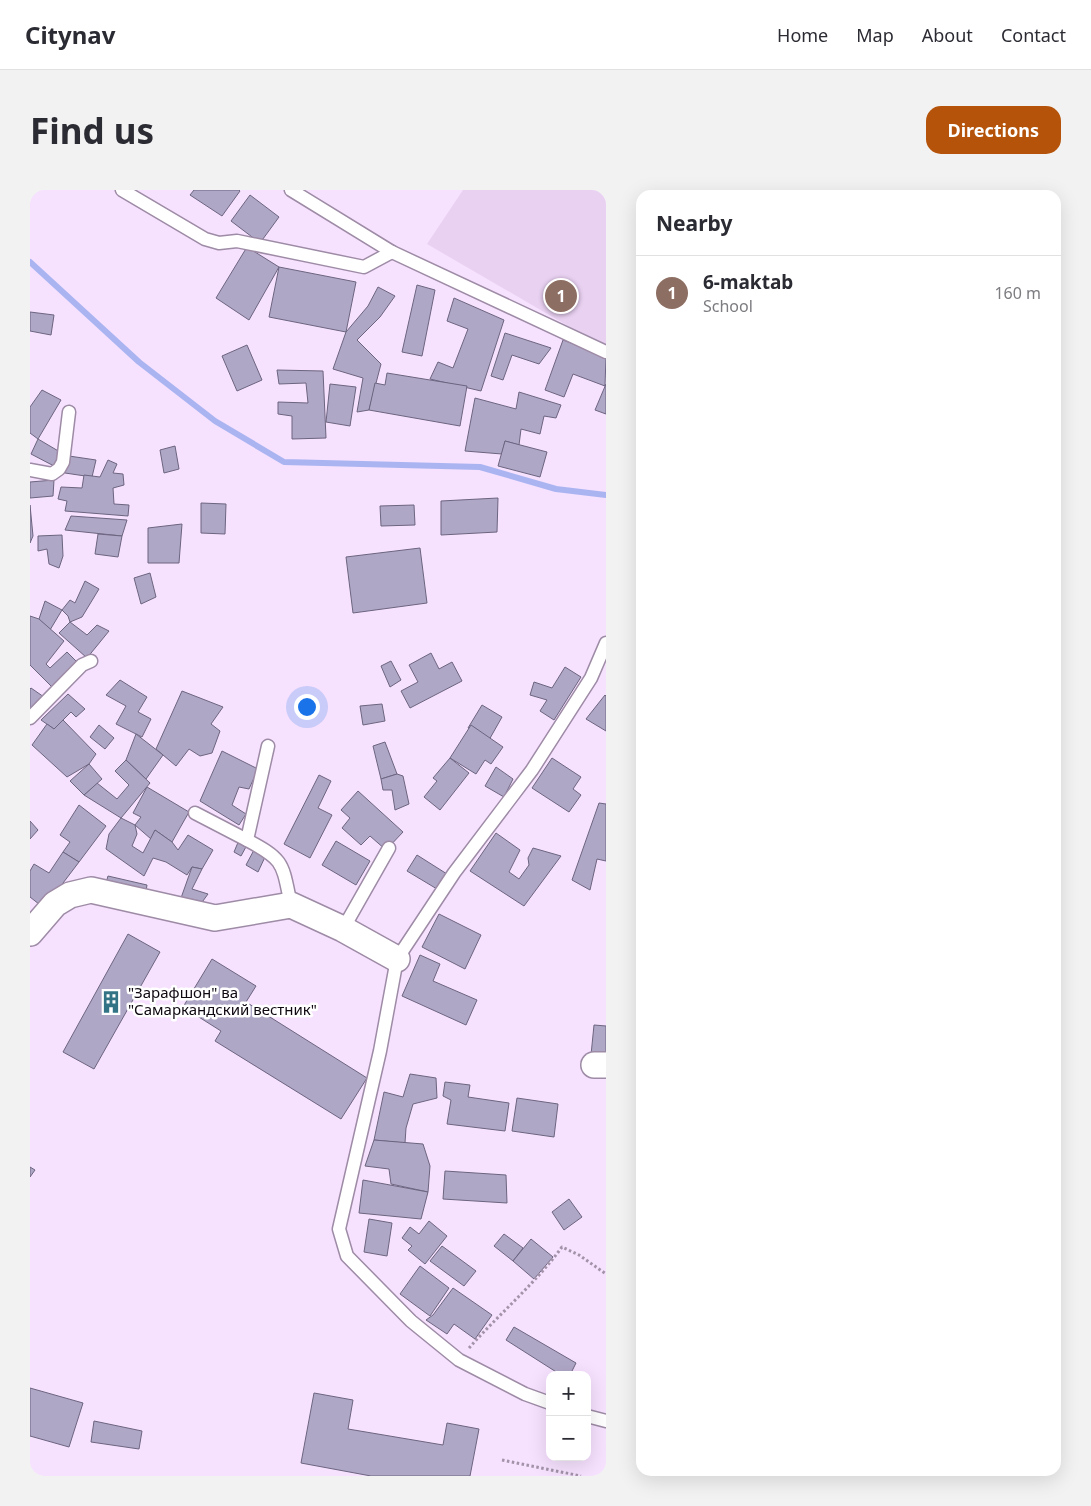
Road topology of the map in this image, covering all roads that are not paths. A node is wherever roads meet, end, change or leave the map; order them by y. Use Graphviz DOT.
graph roads {
  1 [pos="122,190"];
  2 [pos="291,190"];
  3 [pos="392,252"];
  4 [pos="606,352"];
  5 [pos="69,412"];
  6 [pos="30,470"];
  7 [pos="606,644"];
  8 [pos="91,661"];
  9 [pos="30,718"];
  10 [pos="268,746"];
  11 [pos="195,813"];
  12 [pos="246,840"];
  13 [pos="389,848"];
  14 [pos="291,905"];
  15 [pos="343,929"];
  16 [pos="30,933"];
  17 [pos="397,959"];
  18 [pos="546,1402"];
  19 [pos="591,1417"];
  20 [pos="606,1420"];
  1 -- 3 [label="lane"];
  2 -- 3 [label="lane"];
  3 -- 4 [label="lane"];
  5 -- 6 [label="lane"];
  7 -- 17 [label="lane"];
  8 -- 9 [label="lane"];
  10 -- 12 [label="lane"];
  11 -- 12 [label="lane"];
  12 -- 14 [label="lane"];
  13 -- 15 [label="lane"];
  14 -- 15 [label="street"];
  14 -- 16 [label="street"];
  15 -- 17 [label="street"];
  17 -- 18 [label="lane"];
  19 -- 20 [label="lane"];
}
